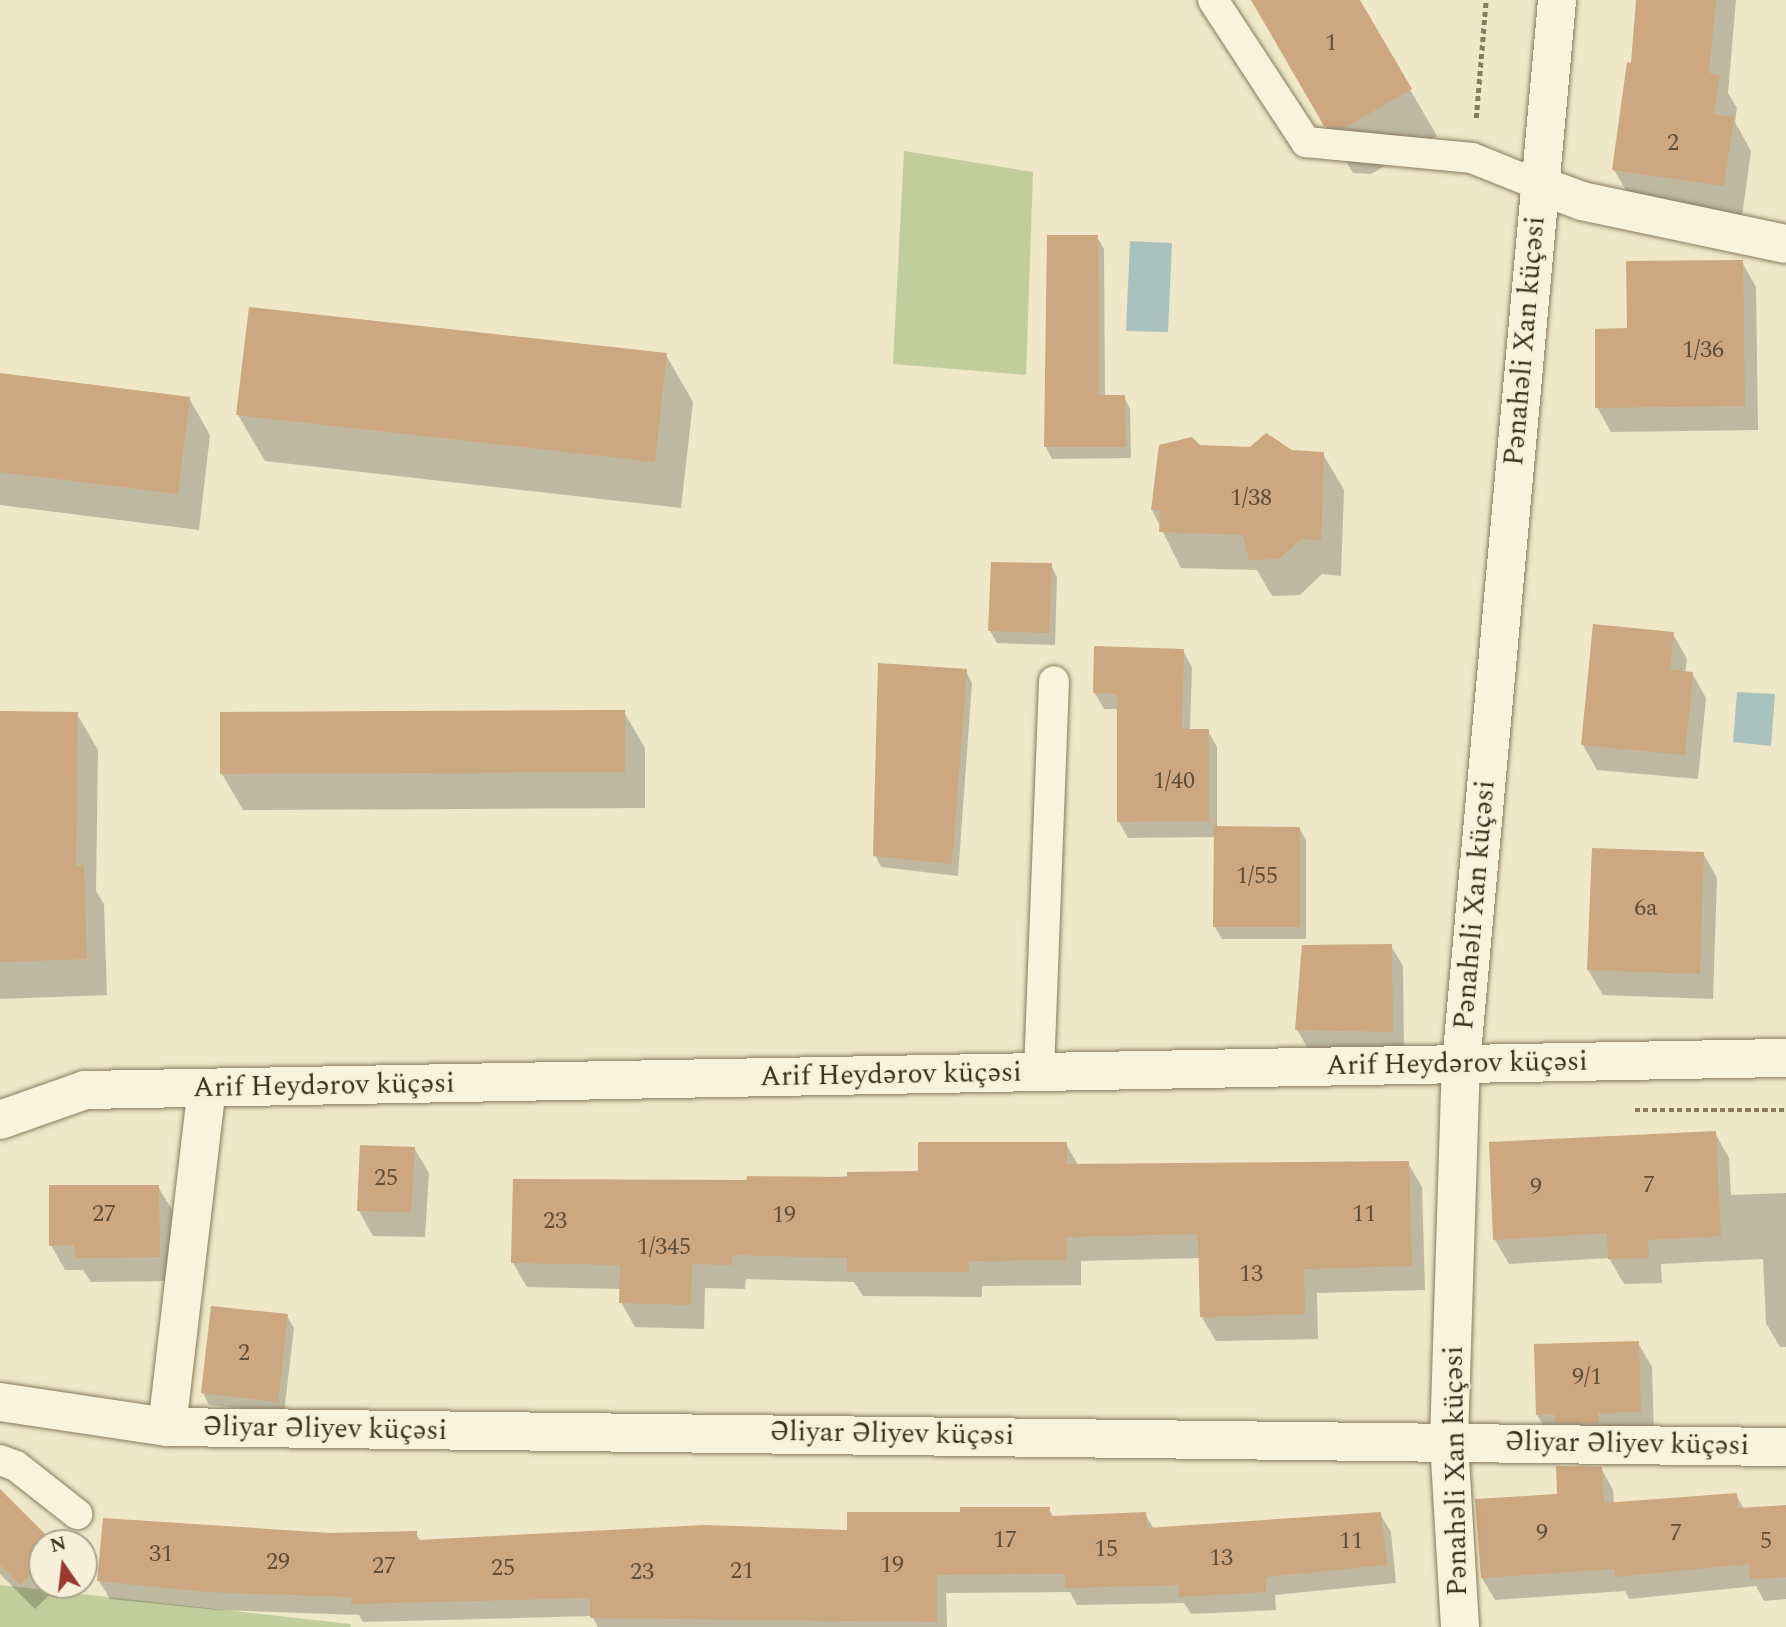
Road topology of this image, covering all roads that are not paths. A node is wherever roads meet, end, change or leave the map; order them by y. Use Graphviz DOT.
graph roads {
  1 [pos="1213,0"];
  2 [pos="1557,0"];
  3 [pos="1539,185"];
  4 [pos="1786,244"];
  5 [pos="1054,681"];
  6 [pos="1786,1058"];
  7 [pos="1461,1065"];
  8 [pos="1039,1072"];
  9 [pos="207,1088"];
  10 [pos="0,1120"];
  11 [pos="0,1402"];
  12 [pos="167,1427"];
  13 [pos="1449,1440"];
  14 [pos="1786,1447"];
  15 [pos="0,1460"];
  16 [pos="77,1514"];
  17 [pos="1460,1627"];
  1 -- 3 [label="lane, Pənahəli Xan küçəsi"];
  2 -- 3 [label="street, Pənahəli Xan küçəsi"];
  3 -- 4 [label="street"];
  3 -- 7 [label="street, Pənahəli Xan küçəsi"];
  5 -- 8 [label="lane"];
  6 -- 7 [label="street, Arif Heydərov küçəsi"];
  7 -- 8 [label="street, Arif Heydərov küçəsi"];
  7 -- 13 [label="street, Pənahəli Xan küçəsi"];
  8 -- 9 [label="street, Arif Heydərov küçəsi"];
  9 -- 10 [label="street, Arif Heydərov küçəsi"];
  9 -- 12 [label="street"];
  11 -- 12 [label="street, Əliyar Əliyev küçəsi"];
  12 -- 13 [label="street, Əliyar Əliyev küçəsi"];
  13 -- 14 [label="street, Əliyar Əliyev küçəsi"];
  13 -- 17 [label="street, Pənahəli Xan küçəsi"];
  15 -- 16 [label="lane"];
}
